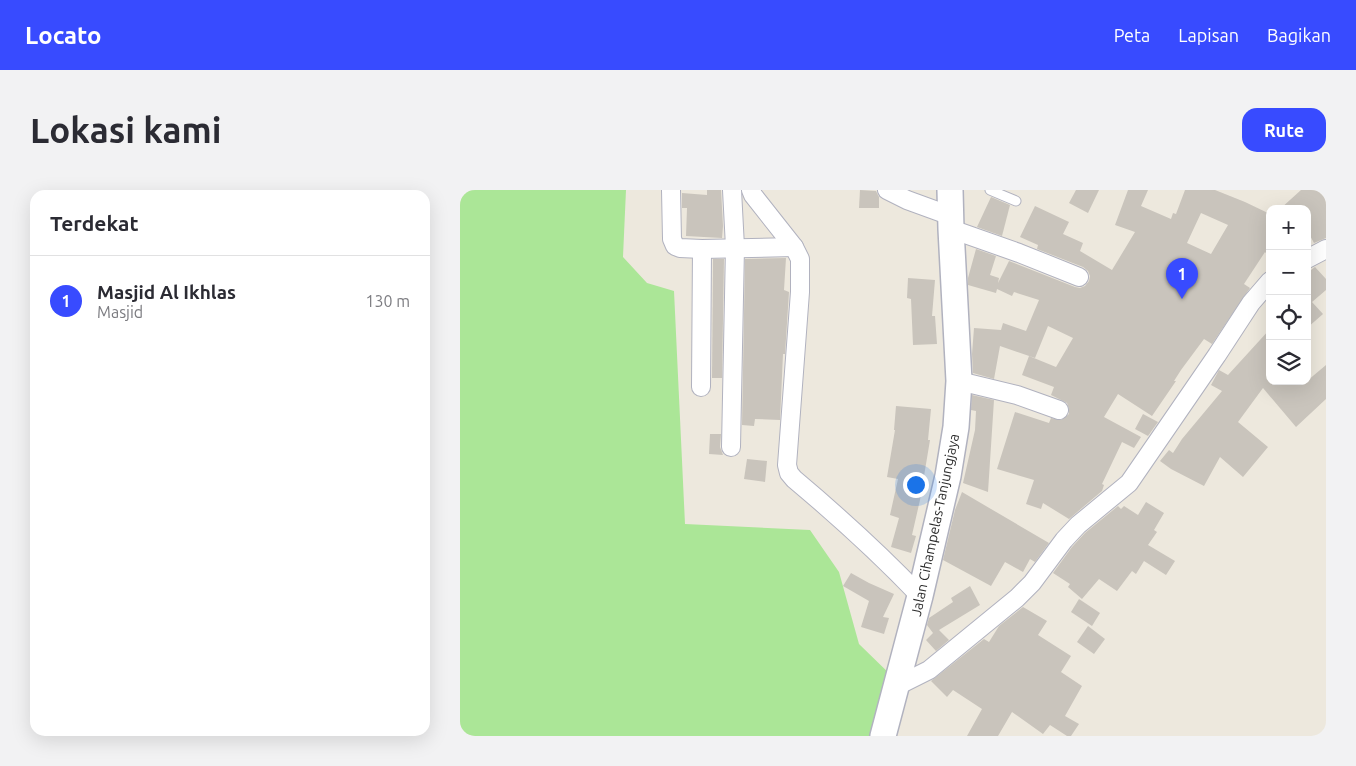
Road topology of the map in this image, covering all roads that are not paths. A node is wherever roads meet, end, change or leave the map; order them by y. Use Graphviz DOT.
graph roads {
  1 [pos="671,190"];
  2 [pos="732,190"];
  3 [pos="751,190"];
  4 [pos="887,190"];
  5 [pos="990,190"];
  6 [pos="1016,200"];
  7 [pos="952,203"];
  8 [pos="735,247"];
  9 [pos="794,247"];
  10 [pos="702,249"];
  11 [pos="1326,249"];
  12 [pos="1311,257"];
  13 [pos="1079,277"];
  14 [pos="1266,286"];
  15 [pos="959,381"];
  16 [pos="701,388"];
  17 [pos="1059,410"];
  18 [pos="731,447"];
  19 [pos="920,596"];
  20 [pos="895,687"];
  21 [pos="883,736"];
  1 -- 10 [label="street"];
  2 -- 8 [label="street"];
  3 -- 9 [label="street"];
  4 -- 7 [label="street"];
  5 -- 6 [label="lane"];
  7 -- 13 [label="street"];
  7 -- 15 [label="main road, Jalan Cihampelas-Tanjungjaya"];
  8 -- 9 [label="street"];
  8 -- 10 [label="street"];
  8 -- 18 [label="street"];
  9 -- 19 [label="street"];
  10 -- 16 [label="street"];
  11 -- 12 [label="street"];
  14 -- 20 [label="street"];
  15 -- 17 [label="street"];
  15 -- 19 [label="main road, Jalan Cihampelas-Tanjungjaya"];
  19 -- 20 [label="main road, Jalan Cihampelas-Tanjungjaya"];
  20 -- 21 [label="main road, Jalan Cihampelas-Tanjungjaya"];
}
